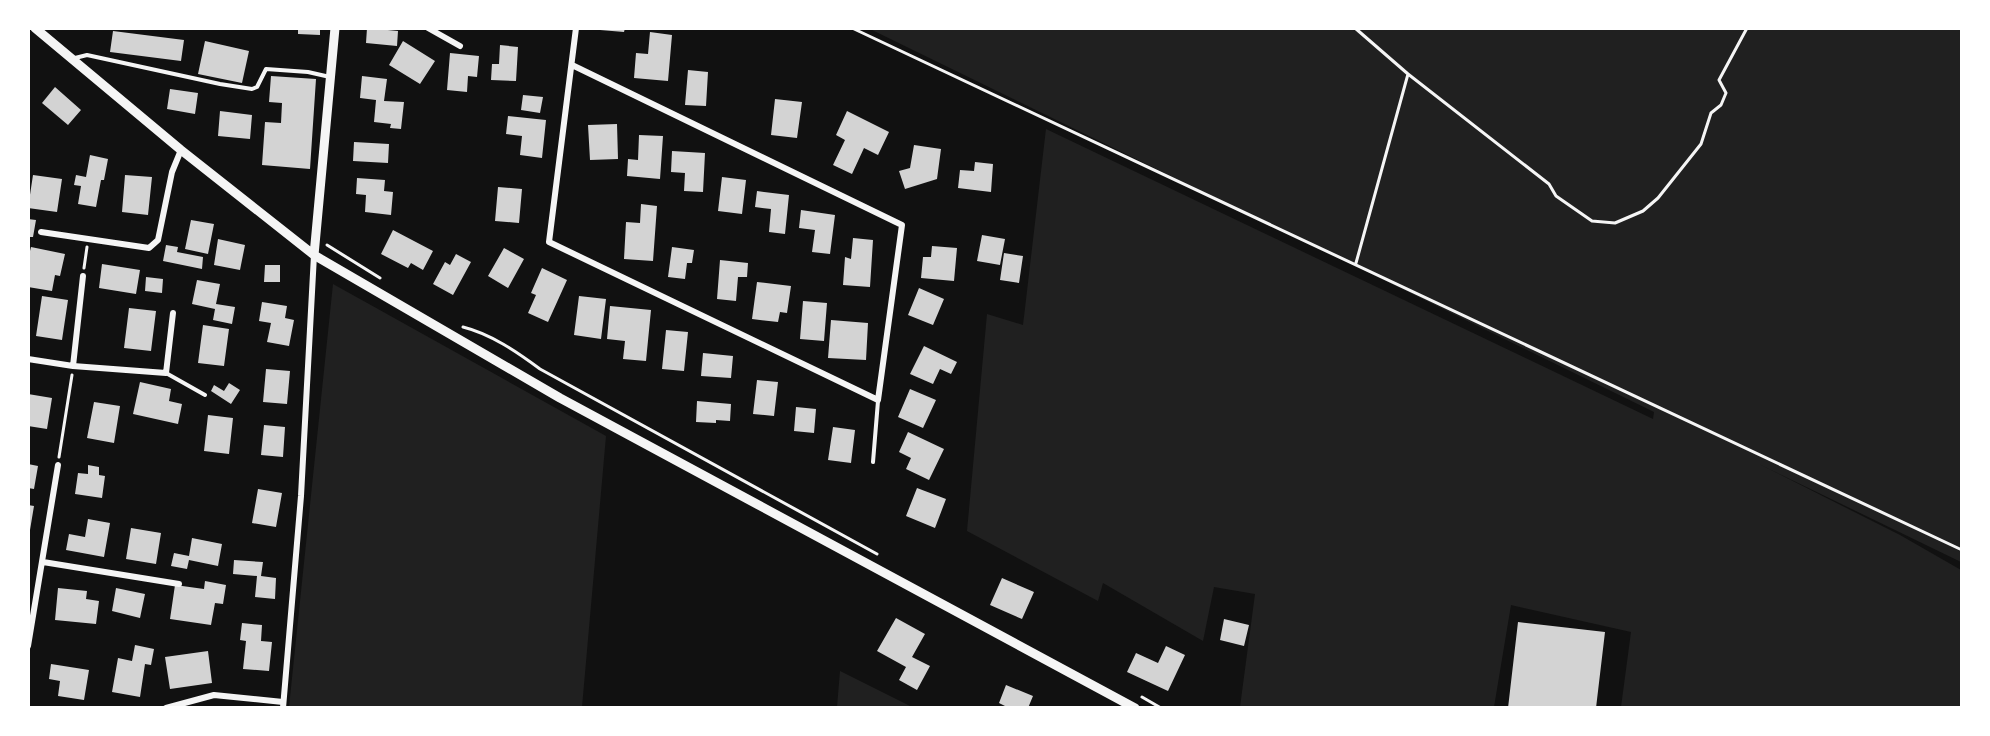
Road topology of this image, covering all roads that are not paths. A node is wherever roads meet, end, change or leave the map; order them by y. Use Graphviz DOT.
graph roads {
  1 [pos="35,28"];
  2 [pos="335,28"];
  3 [pos="428,28"];
  4 [pos="576,28"];
  5 [pos="460,46"];
  6 [pos="72,59"];
  7 [pos="572,65"];
  8 [pos="331,77"];
  9 [pos="181,150"];
  10 [pos="40,232"];
  11 [pos="314,255"];
  12 [pos="83,276"];
  13 [pos="173,313"];
  14 [pos="28,359"];
  15 [pos="74,366"];
  16 [pos="166,373"];
  17 [pos="206,395"];
  18 [pos="878,400"];
  19 [pos="873,462"];
  20 [pos="58,465"];
  21 [pos="43,562"];
  22 [pos="179,584"];
  23 [pos="28,646"];
  24 [pos="283,705"];
  25 [pos="166,708"];
  26 [pos="1135,708"];
  1 -- 6 [label="street"];
  2 -- 8 [label="street"];
  3 -- 5 [label="street"];
  4 -- 7 [label="street"];
  6 -- 8 [label="lane"];
  6 -- 9 [label="street"];
  7 -- 18 [label="street"];
  7 -- 18 [label="street"];
  8 -- 11 [label="street"];
  9 -- 10 [label="street"];
  9 -- 11 [label="street"];
  11 -- 24 [label="street"];
  11 -- 26 [label="street"];
  12 -- 15 [label="street"];
  13 -- 16 [label="street"];
  14 -- 15 [label="street"];
  15 -- 16 [label="street"];
  16 -- 17 [label="lane"];
  18 -- 19 [label="lane"];
  20 -- 21 [label="street"];
  21 -- 22 [label="street"];
  21 -- 23 [label="street"];
  24 -- 25 [label="street"];
}
